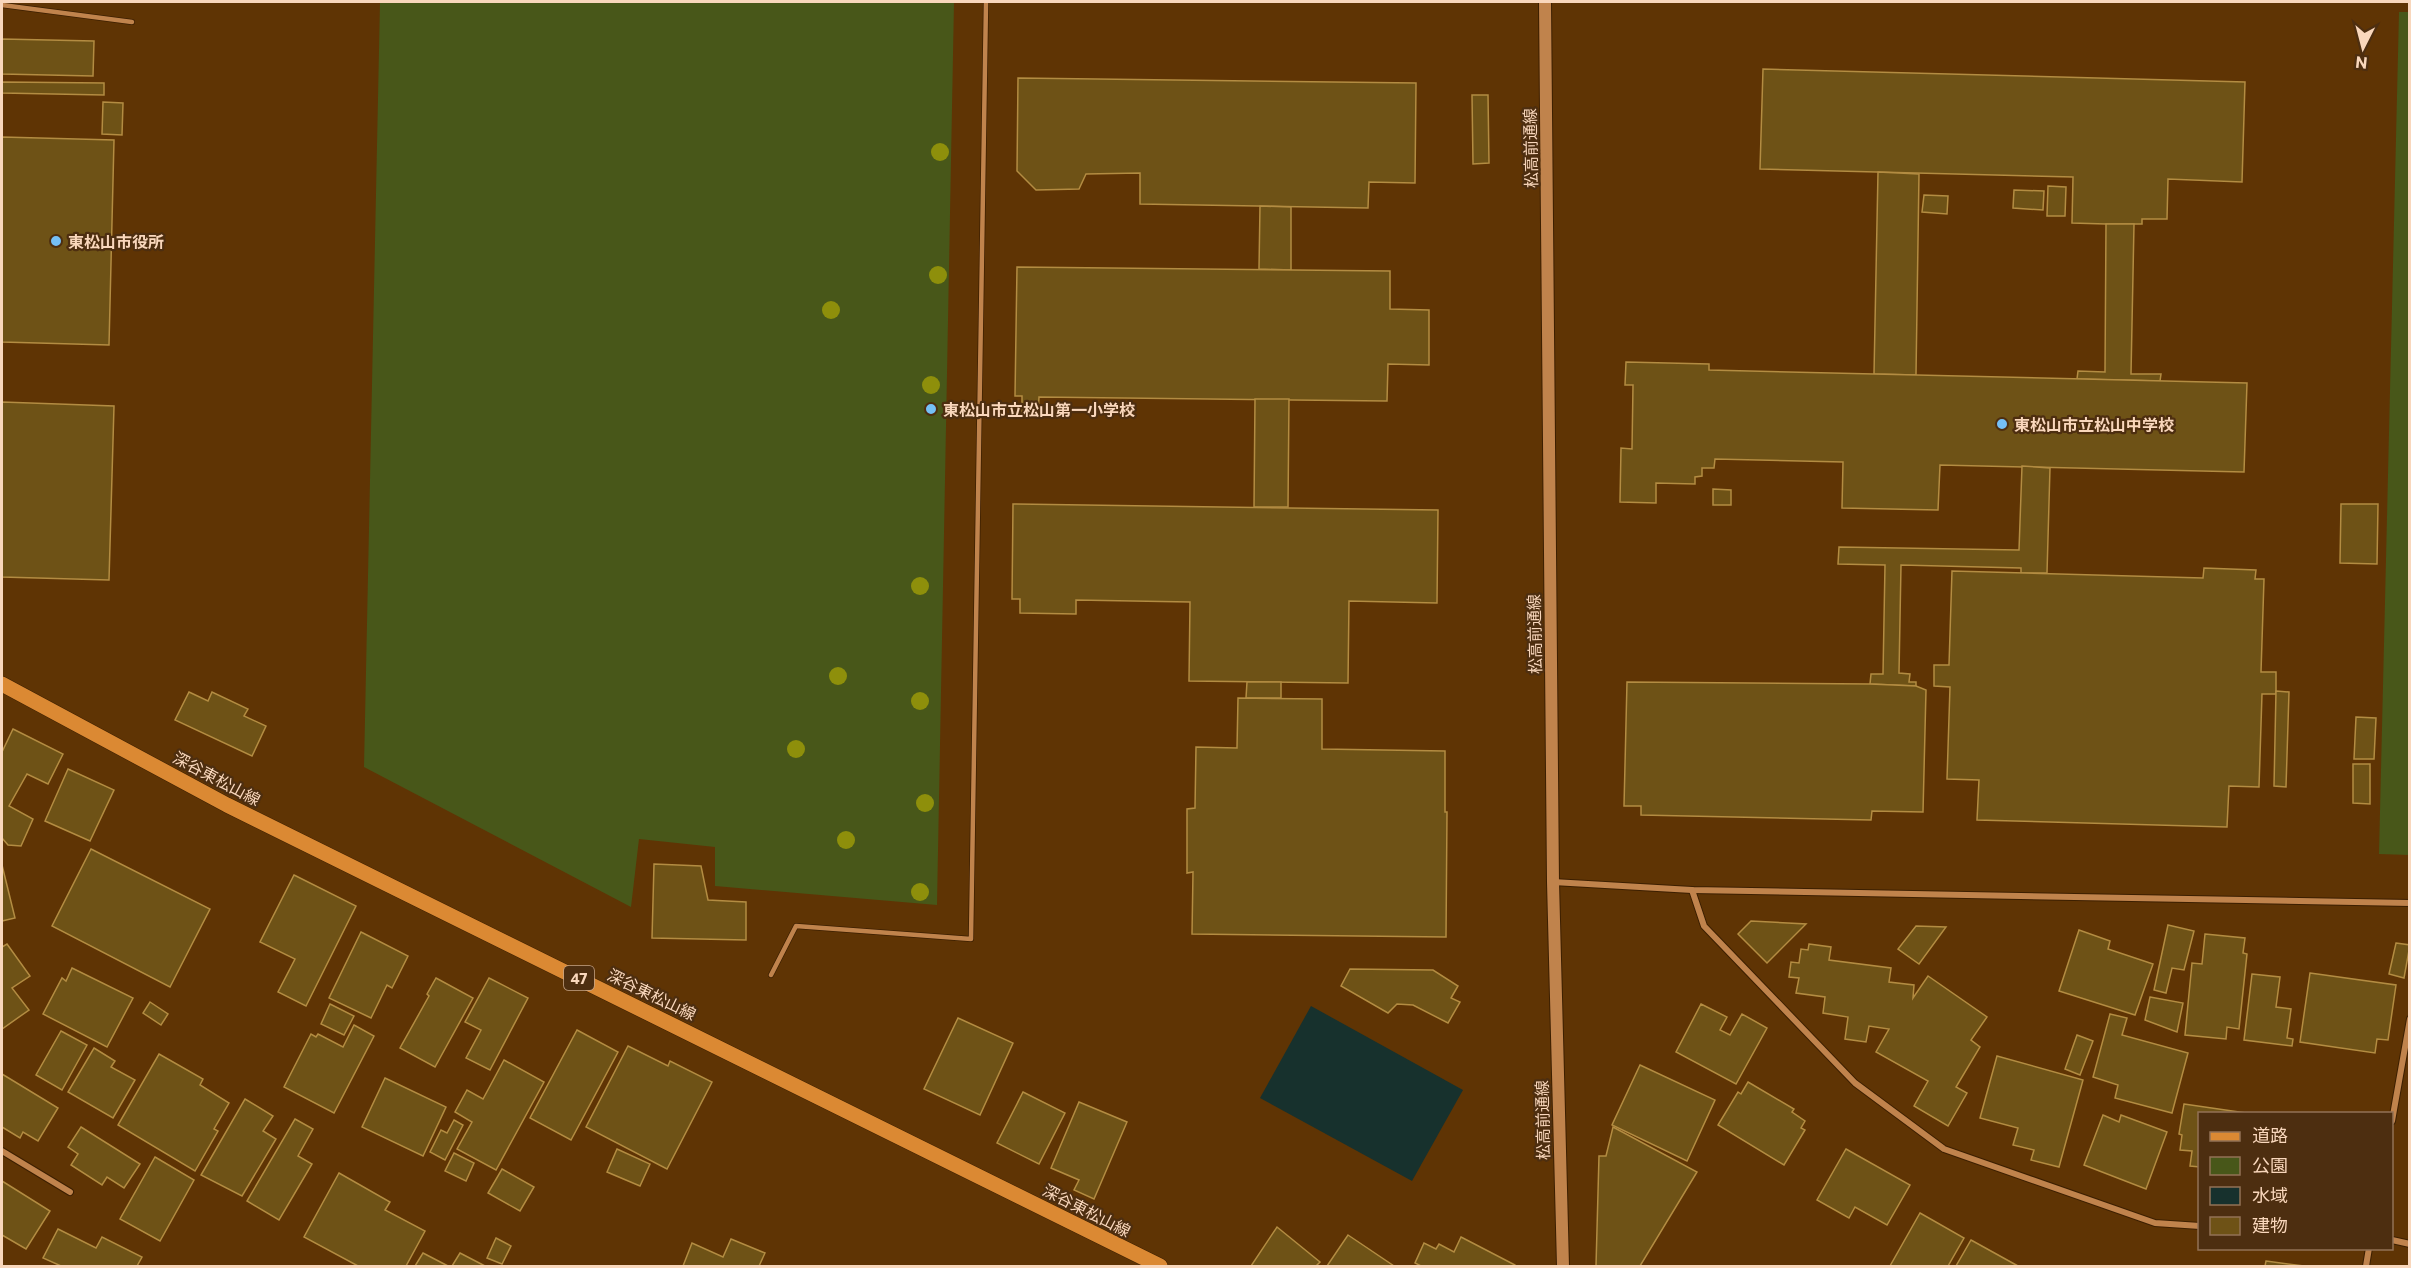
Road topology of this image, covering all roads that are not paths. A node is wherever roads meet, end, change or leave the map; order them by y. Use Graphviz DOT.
graph roads {
  1 [pos="986,2"];
  2 [pos="1545,2"];
  3 [pos="2,5"];
  4 [pos="132,22"];
  5 [pos="2,684"];
  6 [pos="1553,882"];
  7 [pos="1692,890"];
  8 [pos="2409,903"];
  9 [pos="771,975"];
  10 [pos="2409,1019"];
  11 [pos="2393,1112"];
  12 [pos="2,1151"];
  13 [pos="70,1192"];
  14 [pos="2198,1226"];
  15 [pos="2393,1240"];
  16 [pos="2409,1244"];
  17 [pos="2369,1250"];
  18 [pos="1160,1266"];
  19 [pos="1563,1266"];
  20 [pos="2366,1266"];
  1 -- 9 [label="lane"];
  2 -- 6 [label="street, 松高前通線"];
  3 -- 4 [label="lane"];
  5 -- 18 [label="main road, 深谷東松山線 / 47"];
  6 -- 7 [label="street"];
  6 -- 19 [label="street, 松高前通線"];
  7 -- 8 [label="street"];
  7 -- 14 [label="street"];
  10 -- 11 [label="street"];
  12 -- 13 [label="street"];
  15 -- 16 [label="street"];
  17 -- 20 [label="street"];
}
